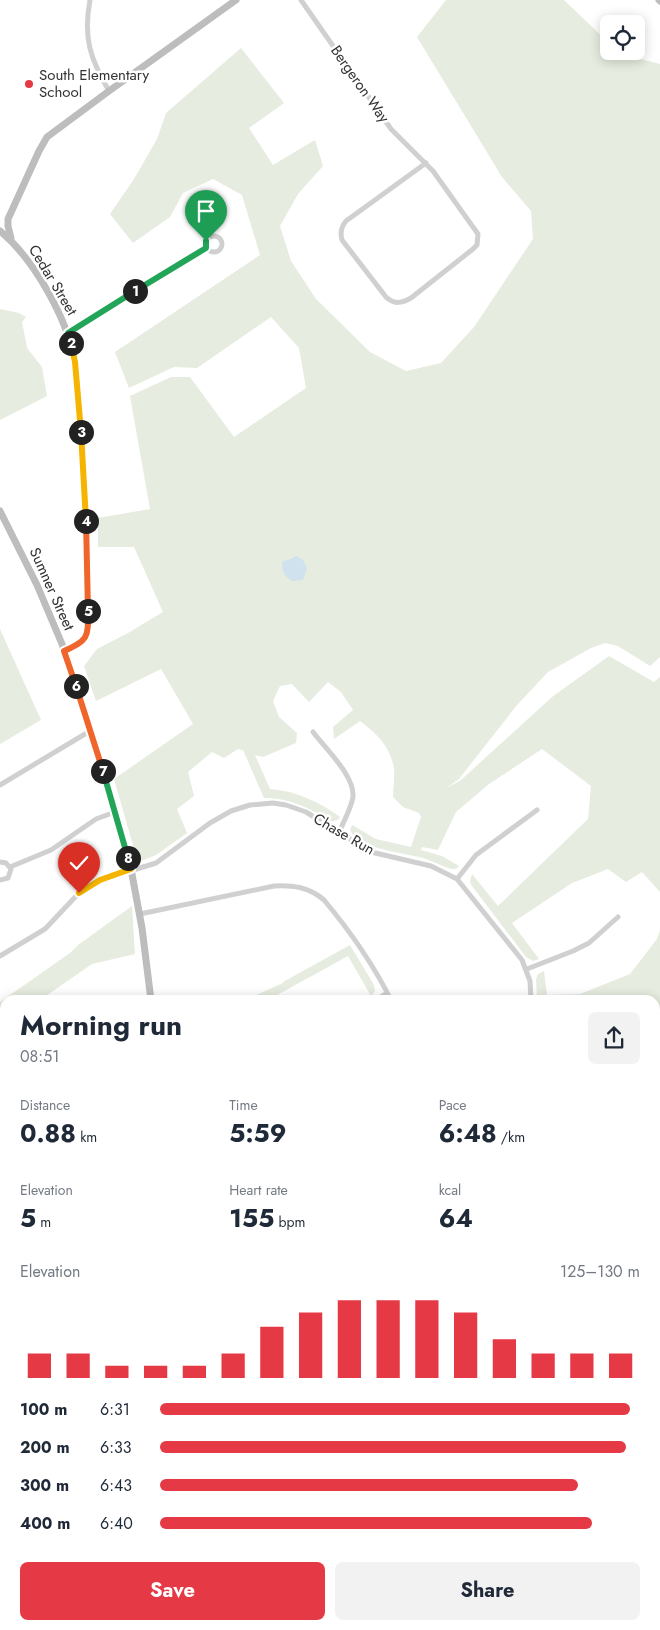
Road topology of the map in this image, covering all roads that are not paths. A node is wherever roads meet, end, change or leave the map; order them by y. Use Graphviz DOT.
graph roads {
  1 [pos="90,0"];
  2 [pos="236,0"];
  3 [pos="301,0"];
  4 [pos="110,90"];
  5 [pos="426,163"];
  6 [pos="8,218"];
  7 [pos="0,222"];
  8 [pos="0,230"];
  9 [pos="12,241"];
  10 [pos="206,248"];
  11 [pos="68,333"];
  12 [pos="0,511"];
  13 [pos="64,651"];
  14 [pos="90,731"];
  15 [pos="313,732"];
  16 [pos="0,785"];
  17 [pos="537,810"];
  18 [pos="115,812"];
  19 [pos="339,833"];
  20 [pos="0,862"];
  21 [pos="10,866"];
  22 [pos="131,869"];
  23 [pos="457,879"];
  24 [pos="0,880"];
  25 [pos="140,914"];
  26 [pos="618,917"];
  27 [pos="0,956"];
  28 [pos="527,970"];
  29 [pos="387,993"];
  30 [pos="150,995"];
  31 [pos="384,995"];
  32 [pos="531,995"];
  1 -- 4 [label="street"];
  2 -- 4 [label="street"];
  3 -- 5 [label="street, Bergeron Way"];
  4 -- 6 [label="street"];
  5 -- 5 [label="street, Bergeron Way"];
  6 -- 7 [label="street"];
  6 -- 9 [label="street, Cedar Street"];
  8 -- 9 [label="street, Cedar Street"];
  9 -- 11 [label="street, Cedar Street"];
  10 -- 11 [label="street"];
  11 -- 13 [label="street, Cedar Street"];
  12 -- 13 [label="street, Sumner Street"];
  13 -- 14 [label="street, Sumner Street"];
  14 -- 16 [label="street"];
  14 -- 18 [label="street, Sumner Street"];
  15 -- 19 [label="street"];
  17 -- 23 [label="street"];
  18 -- 21 [label="street"];
  18 -- 22 [label="street, Sumner Street"];
  19 -- 22 [label="street, Chase Run"];
  19 -- 23 [label="street, Chase Run"];
  20 -- 21 [label="street"];
  21 -- 24 [label="street"];
  22 -- 25 [label="street, Sumner Street"];
  22 -- 27 [label="street, Chase Run"];
  23 -- 28 [label="street, Chase Run"];
  25 -- 29 [label="street"];
  25 -- 30 [label="street, Sumner Street"];
  26 -- 28 [label="street"];
  28 -- 32 [label="street, Chase Run"];
  29 -- 31 [label="street"];
}
